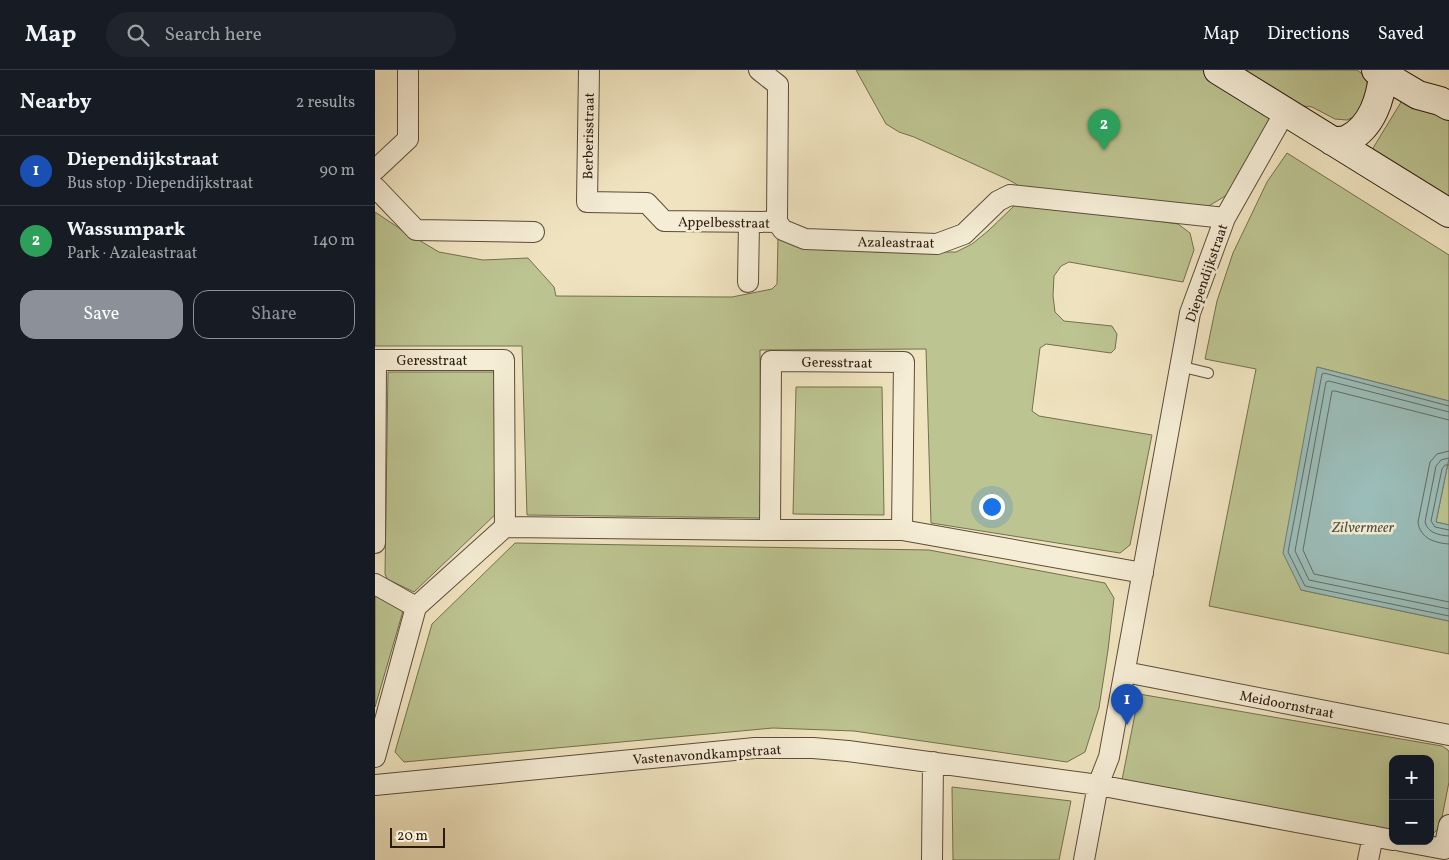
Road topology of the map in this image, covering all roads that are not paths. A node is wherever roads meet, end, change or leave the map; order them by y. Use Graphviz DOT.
graph roads {
  1 [pos="408,70"];
  2 [pos="589,70"];
  3 [pos="759,70"];
  4 [pos="1379,72"];
  5 [pos="1228,73"];
  6 [pos="1449,106"];
  7 [pos="1285,112"];
  8 [pos="1332,141"];
  9 [pos="375,170"];
  10 [pos="375,187"];
  11 [pos="587,202"];
  12 [pos="1449,213"];
  13 [pos="1225,218"];
  14 [pos="777,222"];
  15 [pos="749,223"];
  16 [pos="534,232"];
  17 [pos="748,282"];
  18 [pos="1179,366"];
  19 [pos="1208,373"];
  20 [pos="505,527"];
  21 [pos="770,530"];
  22 [pos="902,530"];
  23 [pos="375,544"];
  24 [pos="1143,573"];
  25 [pos="375,584"];
  26 [pos="417,607"];
  27 [pos="1125,672"];
  28 [pos="1449,735"];
  29 [pos="375,758"];
  30 [pos="933,762"];
  31 [pos="375,785"];
  32 [pos="1098,785"];
  33 [pos="1449,825"];
  34 [pos="1373,836"];
  35 [pos="1389,839"];
  36 [pos="1422,845"];
  37 [pos="932,860"];
  38 [pos="1083,860"];
  39 [pos="1369,860"];
  1 -- 9 [label="street"];
  2 -- 11 [label="street, Berberisstraat"];
  3 -- 14 [label="street"];
  4 -- 6 [label="street"];
  4 -- 8 [label="street"];
  5 -- 7 [label="street"];
  7 -- 8 [label="street"];
  7 -- 13 [label="street, Diependijkstraat"];
  8 -- 12 [label="street"];
  10 -- 16 [label="street"];
  11 -- 15 [label="street, Appelbesstraat"];
  13 -- 14 [label="street, Azaleastraat"];
  13 -- 18 [label="street, Diependijkstraat"];
  14 -- 15 [label="street, Appelbesstraat"];
  15 -- 17 [label="street"];
  18 -- 19 [label="lane"];
  18 -- 24 [label="street, Diependijkstraat"];
  20 -- 21 [label="street"];
  20 -- 23 [label="street, Geresstraat"];
  20 -- 26 [label="street"];
  21 -- 22 [label="street"];
  21 -- 22 [label="street, Geresstraat"];
  22 -- 24 [label="street"];
  24 -- 27 [label="street, Diependijkstraat"];
  25 -- 26 [label="street"];
  26 -- 29 [label="street"];
  27 -- 28 [label="street, Meidoornstraat"];
  27 -- 32 [label="street, Diependijkstraat"];
  30 -- 31 [label="street, Vastenavondkampstraat"];
  30 -- 32 [label="street, Vastenavondkampstraat"];
  30 -- 37 [label="street"];
  32 -- 34 [label="street"];
  32 -- 38 [label="street, Diependijkstraat"];
  33 -- 36 [label="street"];
  34 -- 35 [label="street"];
  34 -- 39 [label="street"];
}
